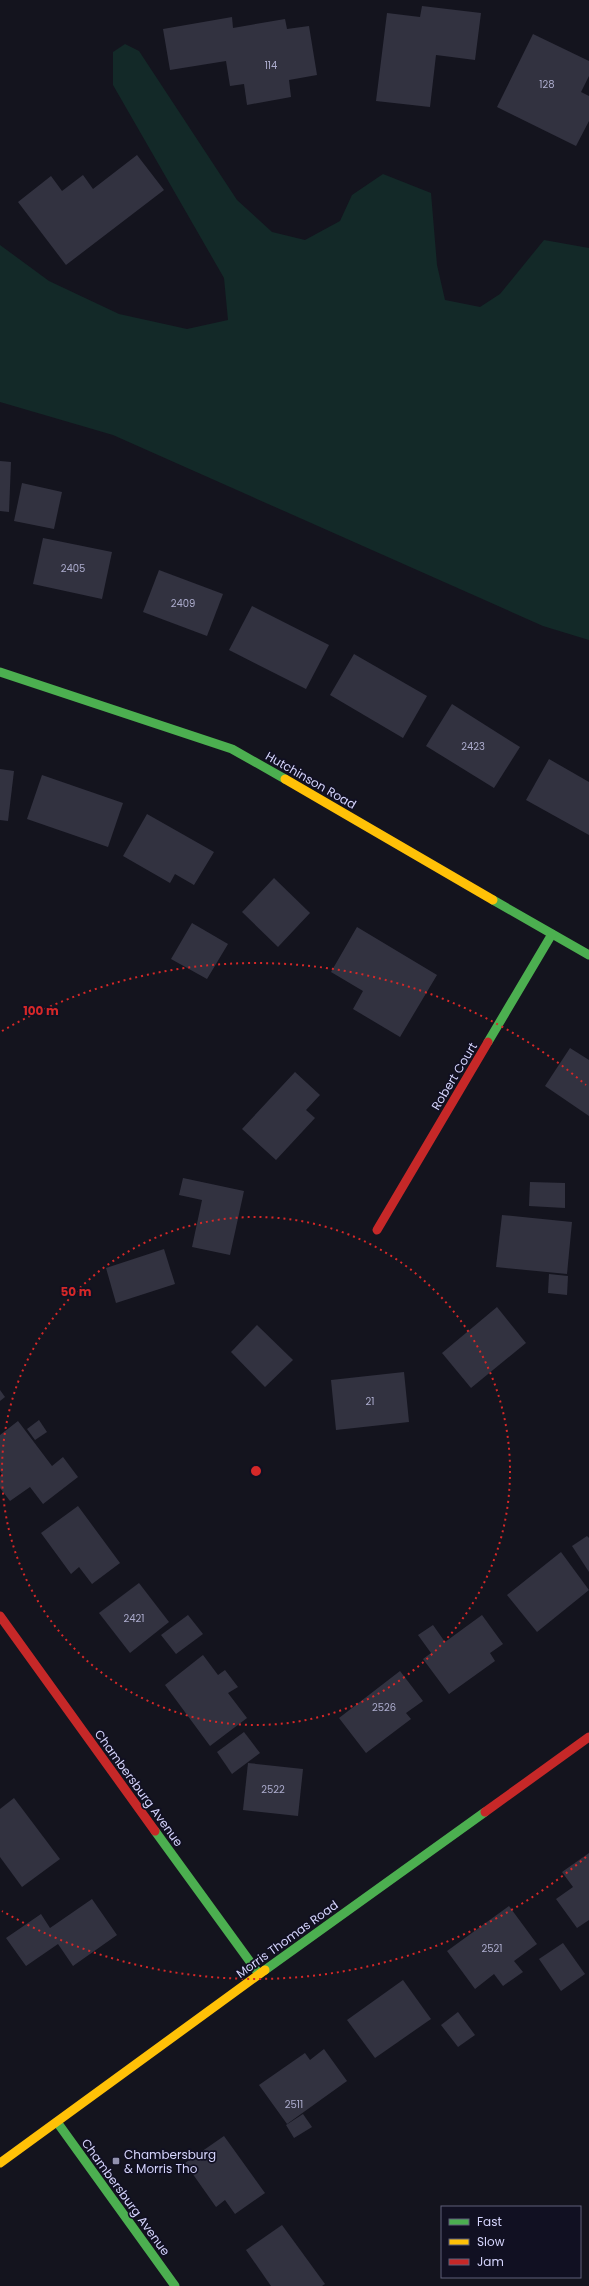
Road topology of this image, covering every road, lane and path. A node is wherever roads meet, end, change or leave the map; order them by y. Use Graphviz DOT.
graph roads {
  1 [pos="0,672"];
  2 [pos="552,934"];
  3 [pos="589,955"];
  4 [pos="377,1230"];
  5 [pos="0,1616"];
  6 [pos="589,1737"];
  7 [pos="259,1974"];
  8 [pos="57,2122"];
  9 [pos="0,2163"];
  10 [pos="175,2286"];
  1 -- 2 [label="street, Hutchinson Road"];
  2 -- 3 [label="street, Hutchinson Road"];
  2 -- 4 [label="street, Robert Court"];
  5 -- 7 [label="street, Chambersburg Avenue"];
  6 -- 7 [label="street, Morris Thomas Road"];
  7 -- 8 [label="street, Morris Thomas Road"];
  8 -- 9 [label="street, Morris Thomas Road"];
  8 -- 10 [label="street, Chambersburg Avenue"];
}
